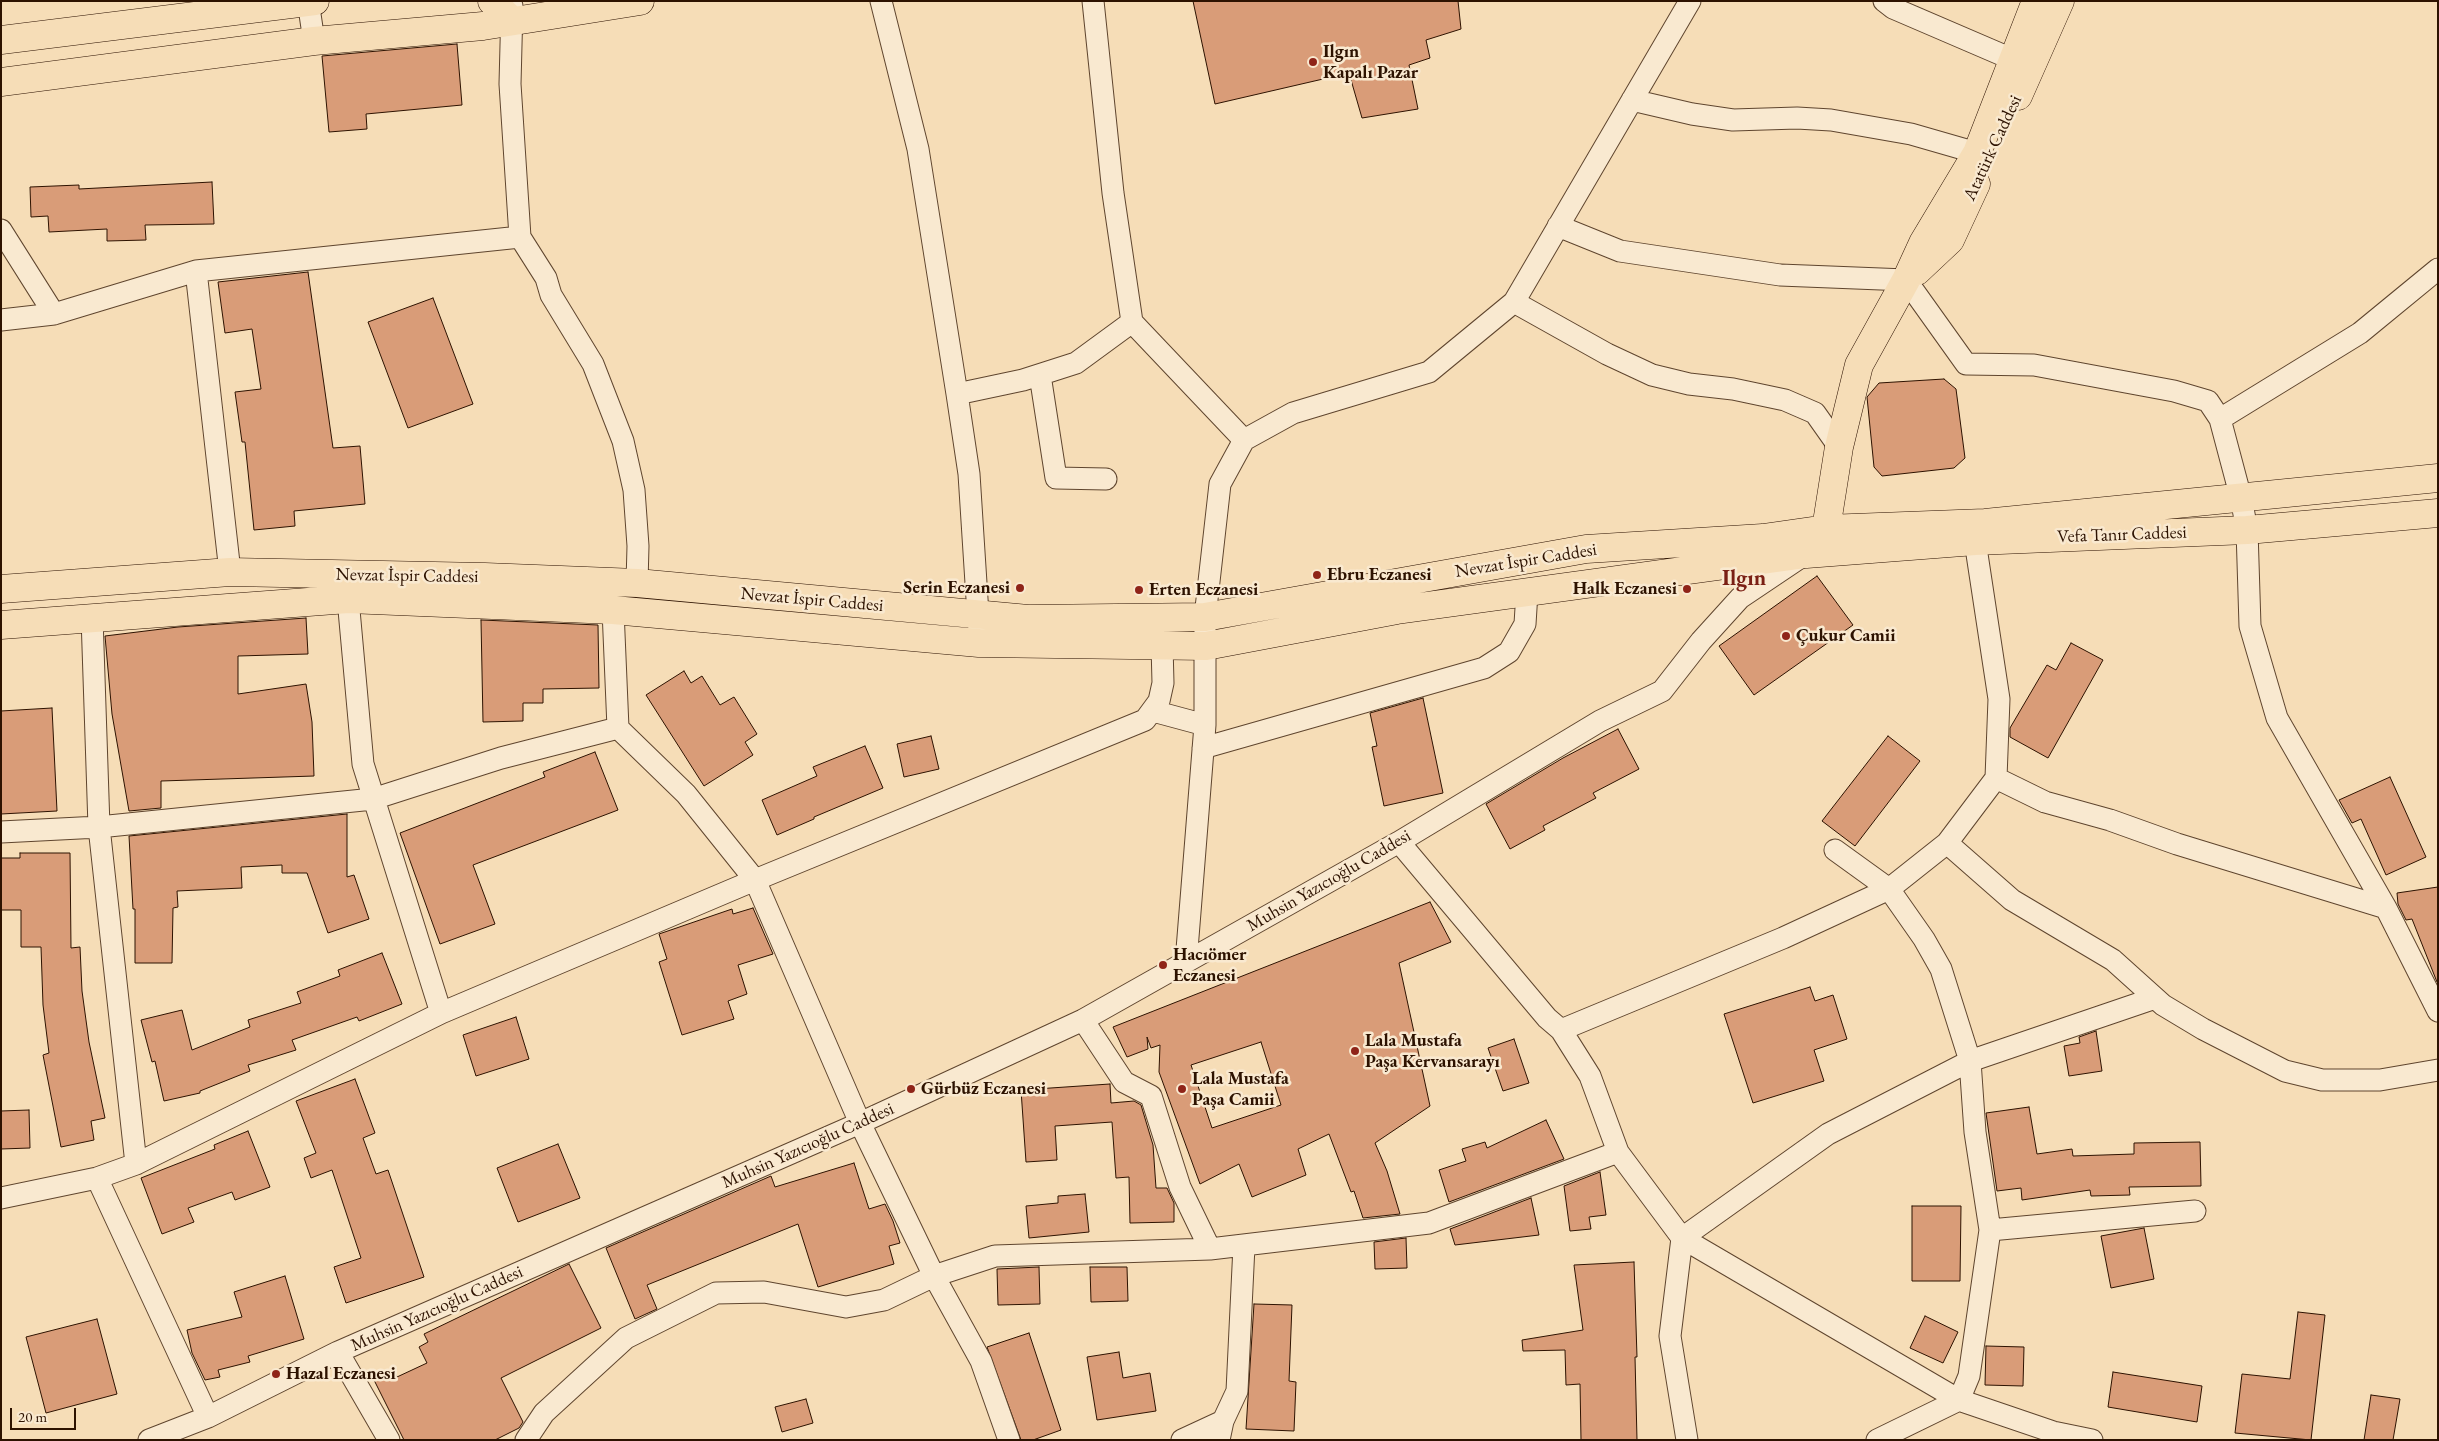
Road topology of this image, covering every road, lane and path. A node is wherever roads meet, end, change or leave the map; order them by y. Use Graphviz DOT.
graph roads {
  1 [pos="308,1"];
  2 [pos="315,1"];
  3 [pos="492,1"];
  4 [pos="640,1"];
  5 [pos="881,1"];
  6 [pos="1093,1"];
  7 [pos="1690,1"];
  8 [pos="1884,1"];
  9 [pos="2036,1"];
  10 [pos="2060,1"];
  11 [pos="512,11"];
  12 [pos="1,40"];
  13 [pos="314,41"];
  14 [pos="2014,60"];
  15 [pos="1,82"];
  16 [pos="1632,100"];
  17 [pos="1977,153"];
  18 [pos="1558,226"];
  19 [pos="1,230"];
  20 [pos="520,237"];
  21 [pos="2438,269"];
  22 [pos="196,271"];
  23 [pos="1906,280"];
  24 [pos="1514,302"];
  25 [pos="54,314"];
  26 [pos="1,320"];
  27 [pos="1132,322"];
  28 [pos="1040,374"];
  29 [pos="957,394"];
  30 [pos="2220,419"];
  31 [pos="1244,440"];
  32 [pos="1839,447"];
  33 [pos="2438,478"];
  34 [pos="1106,479"];
  35 [pos="2241,498"];
  36 [pos="2438,513"];
  37 [pos="1826,529"];
  38 [pos="2247,530"];
  39 [pos="1975,541"];
  40 [pos="1806,554"];
  41 [pos="230,572"];
  42 [pos="637,583"];
  43 [pos="1,589"];
  44 [pos="1527,592"];
  45 [pos="348,599"];
  46 [pos="613,610"];
  47 [pos="978,615"];
  48 [pos="92,617"];
  49 [pos="1205,617"];
  50 [pos="1,625"];
  51 [pos="979,642"];
  52 [pos="1162,646"];
  53 [pos="1206,646"];
  54 [pos="1153,711"];
  55 [pos="1205,725"];
  56 [pos="618,728"];
  57 [pos="1203,748"];
  58 [pos="1996,778"];
  59 [pos="374,799"];
  60 [pos="99,827"];
  61 [pos="1,832"];
  62 [pos="1399,842"];
  63 [pos="1947,843"];
  64 [pos="1835,850"];
  65 [pos="756,880"];
  66 [pos="1889,889"];
  67 [pos="2386,908"];
  68 [pos="1186,962"];
  69 [pos="2155,998"];
  70 [pos="2435,1002"];
  71 [pos="441,1013"];
  72 [pos="1083,1020"];
  73 [pos="1561,1030"];
  74 [pos="1970,1061"];
  75 [pos="2438,1070"];
  76 [pos="860,1123"];
  77 [pos="1618,1152"];
  78 [pos="136,1164"];
  79 [pos="97,1178"];
  80 [pos="1,1198"];
  81 [pos="2195,1211"];
  82 [pos="1990,1230"];
  83 [pos="1682,1238"];
  84 [pos="1244,1246"];
  85 [pos="1210,1249"];
  86 [pos="934,1276"];
  87 [pos="338,1352"];
  88 [pos="1959,1400"];
  89 [pos="208,1418"];
  90 [pos="1221,1431"];
  91 [pos="149,1440"];
  92 [pos="389,1440"];
  93 [pos="526,1440"];
  94 [pos="1009,1440"];
  95 [pos="1182,1440"];
  96 [pos="1687,1440"];
  97 [pos="1877,1440"];
  98 [pos="2092,1440"];
  1 -- 2 [label="main road"];
  1 -- 12 [label="main road"];
  1 -- 13 [label="street"];
  3 -- 11 [label="main road"];
  4 -- 11 [label="main road"];
  5 -- 29 [label="street"];
  6 -- 27 [label="street"];
  7 -- 16 [label="street"];
  8 -- 14 [label="street"];
  9 -- 14 [label="main road, Atatürk Caddesi"];
  10 -- 23 [label="main road, Atatürk Caddesi"];
  11 -- 13 [label="main road"];
  11 -- 20 [label="street"];
  13 -- 15 [label="main road"];
  14 -- 17 [label="main road, Atatürk Caddesi"];
  16 -- 17 [label="street"];
  16 -- 18 [label="street"];
  17 -- 23 [label="main road, Atatürk Caddesi"];
  18 -- 23 [label="street"];
  18 -- 24 [label="street"];
  19 -- 25 [label="street"];
  20 -- 22 [label="street"];
  20 -- 42 [label="street"];
  21 -- 30 [label="street"];
  22 -- 25 [label="street"];
  22 -- 41 [label="street"];
  23 -- 30 [label="street"];
  23 -- 32 [label="main road, Atatürk Caddesi"];
  24 -- 31 [label="street"];
  24 -- 32 [label="street"];
  25 -- 26 [label="street"];
  27 -- 28 [label="street"];
  27 -- 31 [label="street"];
  28 -- 29 [label="street"];
  28 -- 34 [label="street"];
  29 -- 47 [label="street"];
  30 -- 35 [label="street"];
  31 -- 49 [label="street"];
  32 -- 37 [label="main road, Atatürk Caddesi"];
  33 -- 35 [label="main road, Vefa Tanır Caddesi"];
  35 -- 37 [label="main road, Vefa Tanır Caddesi"];
  35 -- 38 [label="street"];
  36 -- 38 [label="main road, Vefa Tanır Caddesi"];
  37 -- 40 [label="street, Muhsin Yazıcıoğlu Caddesi"];
  37 -- 49 [label="main road, Nevzat İspir Caddesi"];
  38 -- 39 [label="main road, Vefa Tanır Caddesi"];
  38 -- 67 [label="street"];
  39 -- 40 [label="main road, Vefa Tanır Caddesi"];
  39 -- 58 [label="street"];
  40 -- 44 [label="main road, Nevzat İspir Caddesi"];
  40 -- 62 [label="street, Muhsin Yazıcıoğlu Caddesi"];
  41 -- 42 [label="main road, Nevzat İspir Caddesi"];
  41 -- 43 [label="main road, Nevzat İspir Caddesi"];
  42 -- 47 [label="main road, Nevzat İspir Caddesi"];
  44 -- 53 [label="main road, Nevzat İspir Caddesi"];
  44 -- 57 [label="street"];
  45 -- 46 [label="main road, Nevzat İspir Caddesi"];
  45 -- 48 [label="main road, Nevzat İspir Caddesi"];
  45 -- 59 [label="street"];
  46 -- 51 [label="main road, Nevzat İspir Caddesi"];
  46 -- 56 [label="street"];
  47 -- 49 [label="main road, Nevzat İspir Caddesi"];
  47 -- 51 [label="street"];
  48 -- 50 [label="main road, Nevzat İspir Caddesi"];
  48 -- 60 [label="street"];
  49 -- 53 [label="street"];
  51 -- 52 [label="main road, Nevzat İspir Caddesi"];
  52 -- 53 [label="main road, Nevzat İspir Caddesi"];
  52 -- 54 [label="street"];
  53 -- 55 [label="street"];
  54 -- 55 [label="street"];
  54 -- 65 [label="street"];
  55 -- 57 [label="street"];
  56 -- 59 [label="street"];
  56 -- 65 [label="street"];
  57 -- 68 [label="street"];
  58 -- 63 [label="street"];
  58 -- 67 [label="street"];
  59 -- 60 [label="street"];
  59 -- 71 [label="street"];
  60 -- 61 [label="street"];
  60 -- 78 [label="street"];
  62 -- 68 [label="street, Muhsin Yazıcıoğlu Caddesi"];
  62 -- 73 [label="street"];
  63 -- 66 [label="street"];
  63 -- 69 [label="street"];
  64 -- 66 [label="street"];
  65 -- 71 [label="street"];
  65 -- 76 [label="street"];
  66 -- 73 [label="street"];
  66 -- 74 [label="street"];
  67 -- 70 [label="street"];
  68 -- 72 [label="street, Muhsin Yazıcıoğlu Caddesi"];
  69 -- 74 [label="street"];
  69 -- 75 [label="street"];
  71 -- 78 [label="street"];
  72 -- 76 [label="street, Muhsin Yazıcıoğlu Caddesi"];
  72 -- 85 [label="street"];
  73 -- 77 [label="street"];
  74 -- 82 [label="street"];
  74 -- 83 [label="street"];
  76 -- 86 [label="street"];
  76 -- 87 [label="street, Muhsin Yazıcıoğlu Caddesi"];
  77 -- 83 [label="street"];
  77 -- 84 [label="street"];
  78 -- 79 [label="street"];
  79 -- 80 [label="street"];
  79 -- 89 [label="street"];
  81 -- 82 [label="street"];
  82 -- 88 [label="street"];
  83 -- 88 [label="street"];
  83 -- 96 [label="street"];
  84 -- 85 [label="street"];
  84 -- 90 [label="street"];
  85 -- 86 [label="street"];
  86 -- 93 [label="street"];
  86 -- 94 [label="street"];
  87 -- 89 [label="street, Muhsin Yazıcıoğlu Caddesi"];
  87 -- 92 [label="street"];
  88 -- 97 [label="street"];
  88 -- 98 [label="street"];
  89 -- 91 [label="street, Muhsin Yazıcıoğlu Caddesi"];
  90 -- 95 [label="street"];
}
